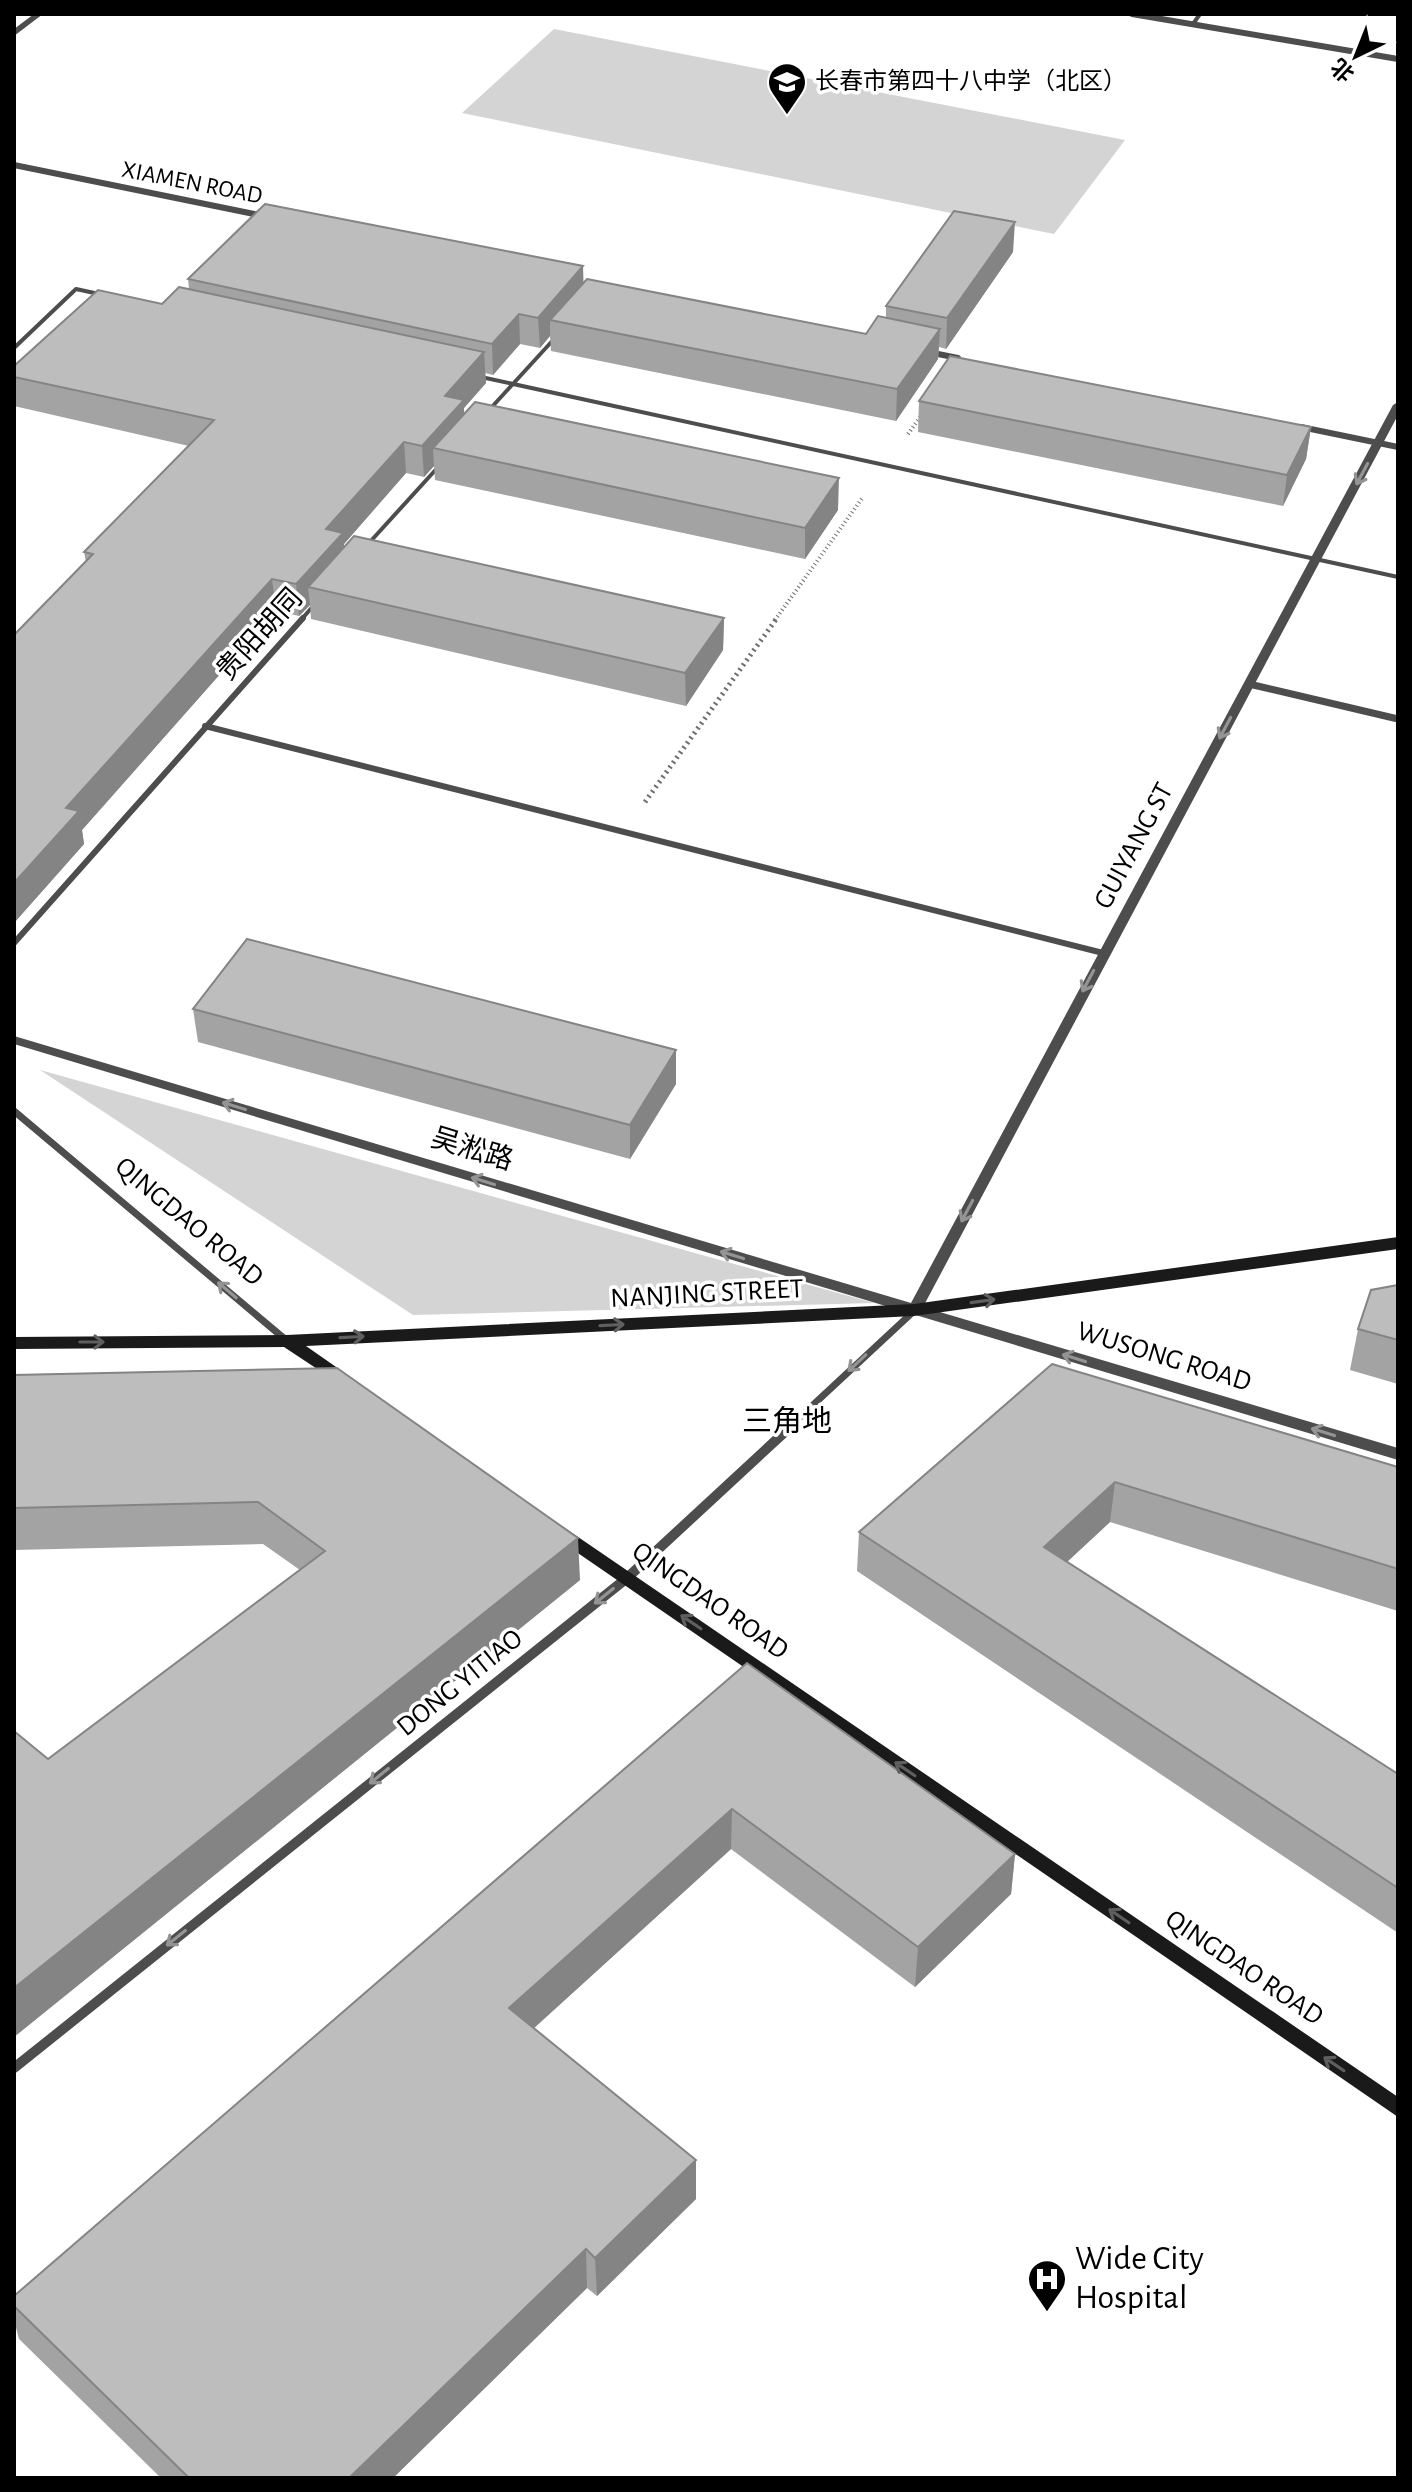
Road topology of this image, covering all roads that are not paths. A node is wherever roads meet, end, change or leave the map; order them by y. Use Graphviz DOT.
graph roads {
  1 [pos="39,14"];
  2 [pos="1132,14"];
  3 [pos="1200,14"];
  4 [pos="1193,24"];
  5 [pos="14,33"];
  6 [pos="1398,59"];
  7 [pos="14,165"];
  8 [pos="278,219"];
  9 [pos="108,296"];
  10 [pos="563,329"];
  11 [pos="14,348"];
  12 [pos="916,350"];
  13 [pos="963,359"];
  14 [pos="466,374"];
  15 [pos="513,384"];
  16 [pos="1398,405"];
  17 [pos="481,419"];
  18 [pos="1287,424"];
  19 [pos="1379,443"];
  20 [pos="1398,447"];
  21 [pos="449,455"];
  22 [pos="364,549"];
  23 [pos="1316,560"];
  24 [pos="1398,577"];
  25 [pos="322,596"];
  26 [pos="1249,684"];
  27 [pos="1398,719"];
  28 [pos="205,726"];
  29 [pos="14,943"];
  30 [pos="1103,953"];
  31 [pos="14,1040"];
  32 [pos="14,1111"];
  33 [pos="1398,1243"];
  34 [pos="914,1310"];
  35 [pos="287,1341"];
  36 [pos="14,1343"];
  37 [pos="365,1395"];
  38 [pos="1398,1454"];
  39 [pos="549,1523"];
  40 [pos="627,1578"];
  41 [pos="14,2068"];
  42 [pos="1398,2108"];
  1 -- 5 [label="street"];
  2 -- 4 [label="street"];
  3 -- 4 [label="lane"];
  4 -- 6 [label="street"];
  7 -- 8 [label="street, XIAMEN ROAD"];
  9 -- 11 [label="lane"];
  10 -- 15 [label="lane"];
  12 -- 13 [label="street"];
  14 -- 15 [label="lane"];
  15 -- 17 [label="lane"];
  15 -- 23 [label="lane"];
  16 -- 19 [label="street, GUIYANG ST"];
  18 -- 19 [label="street"];
  19 -- 20 [label="street"];
  19 -- 23 [label="street, GUIYANG ST, one-way"];
  21 -- 22 [label="lane"];
  23 -- 24 [label="lane"];
  23 -- 26 [label="street, GUIYANG ST"];
  25 -- 28 [label="lane, 贵阳胡同"];
  26 -- 27 [label="street"];
  26 -- 30 [label="street, GUIYANG ST, one-way"];
  28 -- 29 [label="lane, 贵阳胡同"];
  28 -- 30 [label="lane"];
  30 -- 34 [label="street, GUIYANG ST, one-way"];
  34 -- 31 [label="street, 吴淞路, one-way"];
  35 -- 32 [label="street, QINGDAO ROAD, one-way"];
  34 -- 33 [label="main road, NANJING STREET, one-way"];
  35 -- 34 [label="main road, NANJING STREET, one-way"];
  38 -- 34 [label="street, WUSONG ROAD, one-way"];
  34 -- 40 [label="street, DONG YITIAO, one-way"];
  36 -- 35 [label="main road, NANJING STREET, one-way"];
  35 -- 37 [label="main road, QINGDAO ROAD"];
  39 -- 40 [label="main road, QINGDAO ROAD"];
  40 -- 41 [label="street, DONG YITIAO, one-way"];
  42 -- 40 [label="main road, QINGDAO ROAD, one-way"];
}
